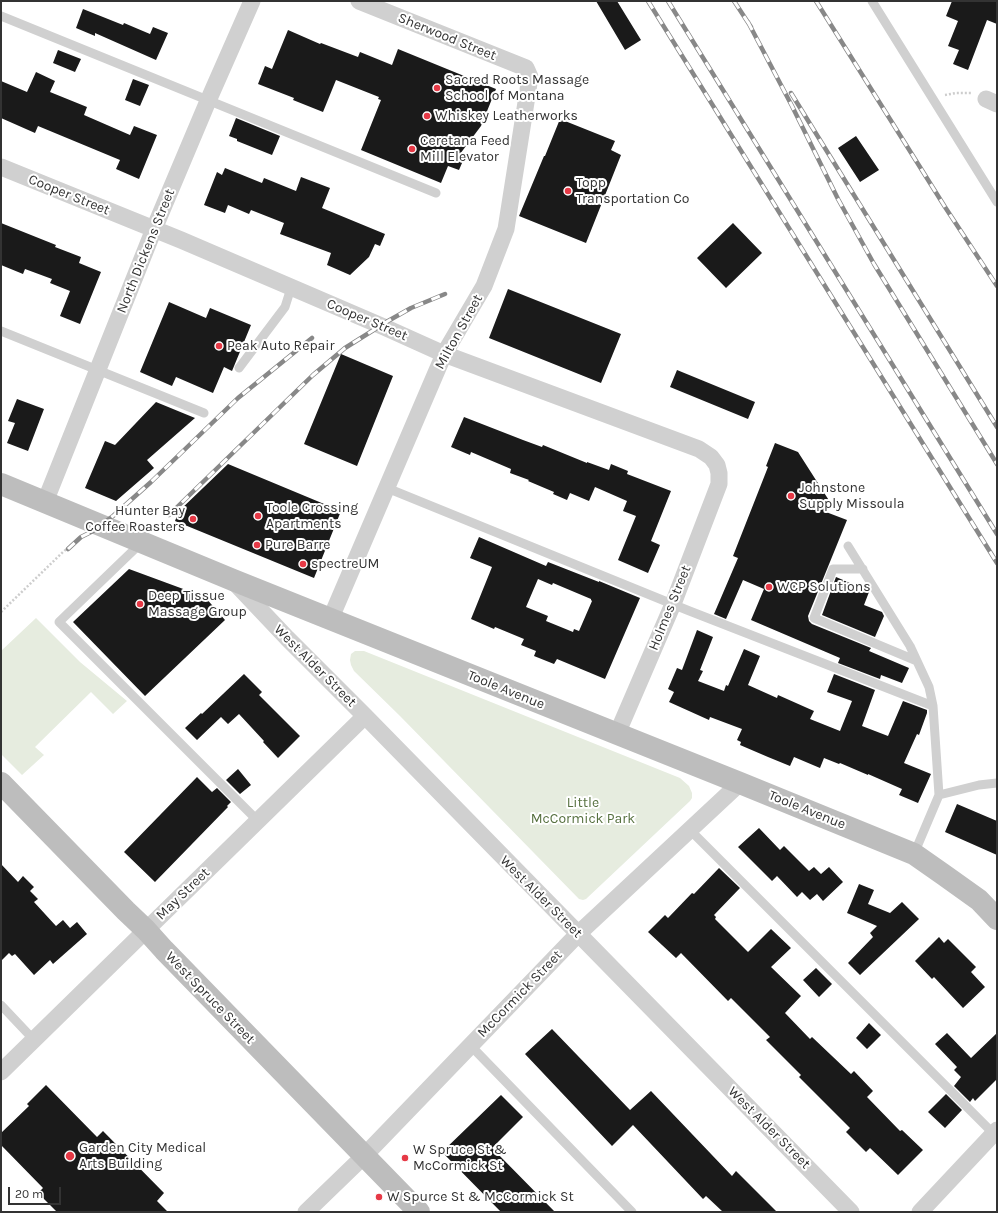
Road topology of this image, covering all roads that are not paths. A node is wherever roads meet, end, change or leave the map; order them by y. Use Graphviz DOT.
graph roads {
  1 [pos="252,1"];
  2 [pos="359,1"];
  3 [pos="872,1"];
  4 [pos="1,16"];
  5 [pos="530,77"];
  6 [pos="208,100"];
  7 [pos="1,167"];
  8 [pos="436,193"];
  9 [pos="997,202"];
  10 [pos="154,229"];
  11 [pos="291,288"];
  12 [pos="1,331"];
  13 [pos="444,354"];
  14 [pos="239,368"];
  15 [pos="98,370"];
  16 [pos="204,413"];
  17 [pos="720,481"];
  18 [pos="1,484"];
  19 [pos="387,488"];
  20 [pos="45,502"];
  21 [pos="141,543"];
  22 [pos="848,546"];
  23 [pos="863,569"];
  24 [pos="233,580"];
  25 [pos="672,604"];
  26 [pos="330,620"];
  27 [pos="917,661"];
  28 [pos="933,706"];
  29 [pos="365,716"];
  30 [pos="617,734"];
  31 [pos="997,782"];
  32 [pos="740,783"];
  33 [pos="1,784"];
  34 [pos="939,795"];
  35 [pos="258,821"];
  36 [pos="690,830"];
  37 [pos="914,854"];
  38 [pos="997,919"];
  39 [pos="146,930"];
  40 [pos="578,934"];
  41 [pos="1,1005"];
  42 [pos="34,1040"];
  43 [pos="470,1045"];
  44 [pos="1,1072"];
  45 [pos="996,1133"];
  46 [pos="364,1156"];
  47 [pos="306,1212"];
  48 [pos="419,1212"];
  49 [pos="632,1212"];
  50 [pos="851,1212"];
  51 [pos="920,1212"];
  1 -- 6 [label="street, North Dickens Street"];
  2 -- 5 [label="street, Sherwood Street"];
  3 -- 9 [label="lane"];
  4 -- 6 [label="lane"];
  5 -- 13 [label="street, Milton Street"];
  6 -- 8 [label="lane"];
  6 -- 10 [label="street, North Dickens Street"];
  7 -- 10 [label="street, Cooper Street"];
  10 -- 11 [label="street, Cooper Street"];
  10 -- 15 [label="street, North Dickens Street"];
  11 -- 13 [label="street, Cooper Street"];
  11 -- 14 [label="lane"];
  12 -- 15 [label="lane"];
  13 -- 17 [label="street, Cooper Street"];
  13 -- 19 [label="street, Milton Street"];
  15 -- 16 [label="lane"];
  15 -- 20 [label="street, North Dickens Street"];
  17 -- 25 [label="street, Holmes Street"];
  18 -- 20 [label="street, Toole Avenue"];
  19 -- 25 [label="lane"];
  19 -- 26 [label="street, Milton Street"];
  20 -- 21 [label="street, Toole Avenue"];
  21 -- 24 [label="street, Toole Avenue"];
  21 -- 35 [label="lane"];
  22 -- 23 [label="lane"];
  23 -- 27 [label="lane"];
  23 -- 27 [label="lane"];
  24 -- 26 [label="street, Toole Avenue"];
  24 -- 29 [label="street, West Alder Street"];
  25 -- 28 [label="lane"];
  25 -- 30 [label="street, Holmes Street"];
  26 -- 30 [label="street, Toole Avenue"];
  27 -- 28 [label="lane"];
  28 -- 34 [label="lane"];
  29 -- 35 [label="street, May Street"];
  29 -- 40 [label="street, West Alder Street"];
  30 -- 32 [label="street, Toole Avenue"];
  31 -- 34 [label="lane"];
  32 -- 36 [label="street, McCormick Street"];
  32 -- 37 [label="street, Toole Avenue"];
  33 -- 39 [label="street, West Spruce Street"];
  34 -- 37 [label="lane"];
  35 -- 39 [label="street, May Street"];
  36 -- 40 [label="street, McCormick Street"];
  36 -- 45 [label="lane"];
  37 -- 38 [label="street, Toole Avenue"];
  39 -- 42 [label="street, May Street"];
  39 -- 46 [label="street, West Spruce Street"];
  40 -- 43 [label="street, McCormick Street"];
  40 -- 50 [label="street, West Alder Street"];
  41 -- 42 [label="lane"];
  42 -- 44 [label="street, May Street"];
  43 -- 46 [label="street, McCormick Street"];
  43 -- 49 [label="lane"];
  45 -- 51 [label="street"];
  46 -- 47 [label="street, McCormick Street"];
  46 -- 48 [label="street, West Spruce Street"];
}
